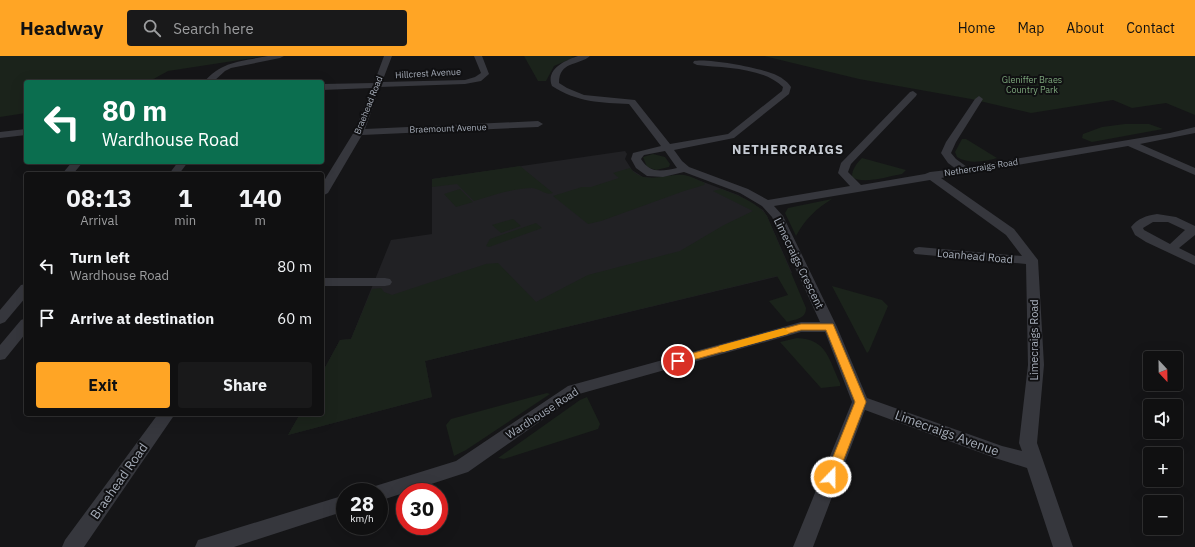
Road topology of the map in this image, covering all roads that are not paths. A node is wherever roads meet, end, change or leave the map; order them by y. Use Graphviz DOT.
graph roads {
  1 [pos="280,56"];
  2 [pos="388,56"];
  3 [pos="478,56"];
  4 [pos="586,56"];
  5 [pos="697,63"];
  6 [pos="210,80"];
  7 [pos="376,86"];
  8 [pos="324,87"];
  9 [pos="913,94"];
  10 [pos="979,99"];
  11 [pos="538,124"];
  12 [pos="1195,130"];
  13 [pos="24,132"];
  14 [pos="359,132"];
  15 [pos="0,135"];
  16 [pos="1129,143"];
  17 [pos="668,148"];
  18 [pos="76,164"];
  19 [pos="685,169"];
  20 [pos="964,170"];
  21 [pos="69,172"];
  22 [pos="1195,172"];
  23 [pos="930,175"];
  24 [pos="858,188"];
  25 [pos="324,190"];
  26 [pos="766,204"];
  27 [pos="1171,249"];
  28 [pos="919,251"];
  29 [pos="1032,261"];
  30 [pos="1195,261"];
  31 [pos="324,282"];
  32 [pos="385,282"];
  33 [pos="24,290"];
  34 [pos="0,319"];
  35 [pos="24,323"];
  36 [pos="0,325"];
  37 [pos="24,325"];
  38 [pos="830,327"];
  39 [pos="0,355"];
  40 [pos="860,402"];
  41 [pos="166,416"];
  42 [pos="1034,462"];
  43 [pos="388,490"];
  44 [pos="336,506"];
  45 [pos="72,547"];
  46 [pos="205,547"];
  47 [pos="803,547"];
  48 [pos="1063,547"];
  1 -- 6 [label="street"];
  2 -- 7 [label="street, Braehead Road"];
  3 -- 7 [label="street, Hillcrest Avenue"];
  4 -- 17 [label="street"];
  5 -- 17 [label="street"];
  7 -- 8 [label="street"];
  7 -- 14 [label="street, Braehead Road"];
  9 -- 24 [label="street"];
  10 -- 20 [label="street"];
  11 -- 14 [label="street, Braemount Avenue"];
  12 -- 16 [label="street, Nethercraigs Road"];
  13 -- 15 [label="street"];
  14 -- 25 [label="street, Braehead Road"];
  16 -- 20 [label="street, Nethercraigs Road"];
  16 -- 22 [label="street"];
  17 -- 19 [label="street"];
  17 -- 19 [label="street"];
  18 -- 21 [label="street"];
  19 -- 26 [label="street, Limecraigs Crescent"];
  20 -- 23 [label="street, Nethercraigs Road"];
  23 -- 24 [label="street, Nethercraigs Road"];
  23 -- 29 [label="street"];
  24 -- 26 [label="street, Nethercraigs Road"];
  26 -- 38 [label="street, Limecraigs Crescent"];
  27 -- 30 [label="street"];
  28 -- 29 [label="street, Loanhead Road"];
  29 -- 42 [label="street, Limecraigs Road"];
  31 -- 32 [label="street"];
  33 -- 34 [label="street"];
  35 -- 36 [label="street"];
  37 -- 39 [label="street"];
  38 -- 40 [label="street, Limecraigs Crescent"];
  38 -- 43 [label="street, Wardhouse Road"];
  40 -- 42 [label="street, Limecraigs Avenue"];
  40 -- 47 [label="street"];
  41 -- 45 [label="street, Braehead Road"];
  42 -- 48 [label="street, Limecraigs Road"];
  44 -- 46 [label="street"];
}
